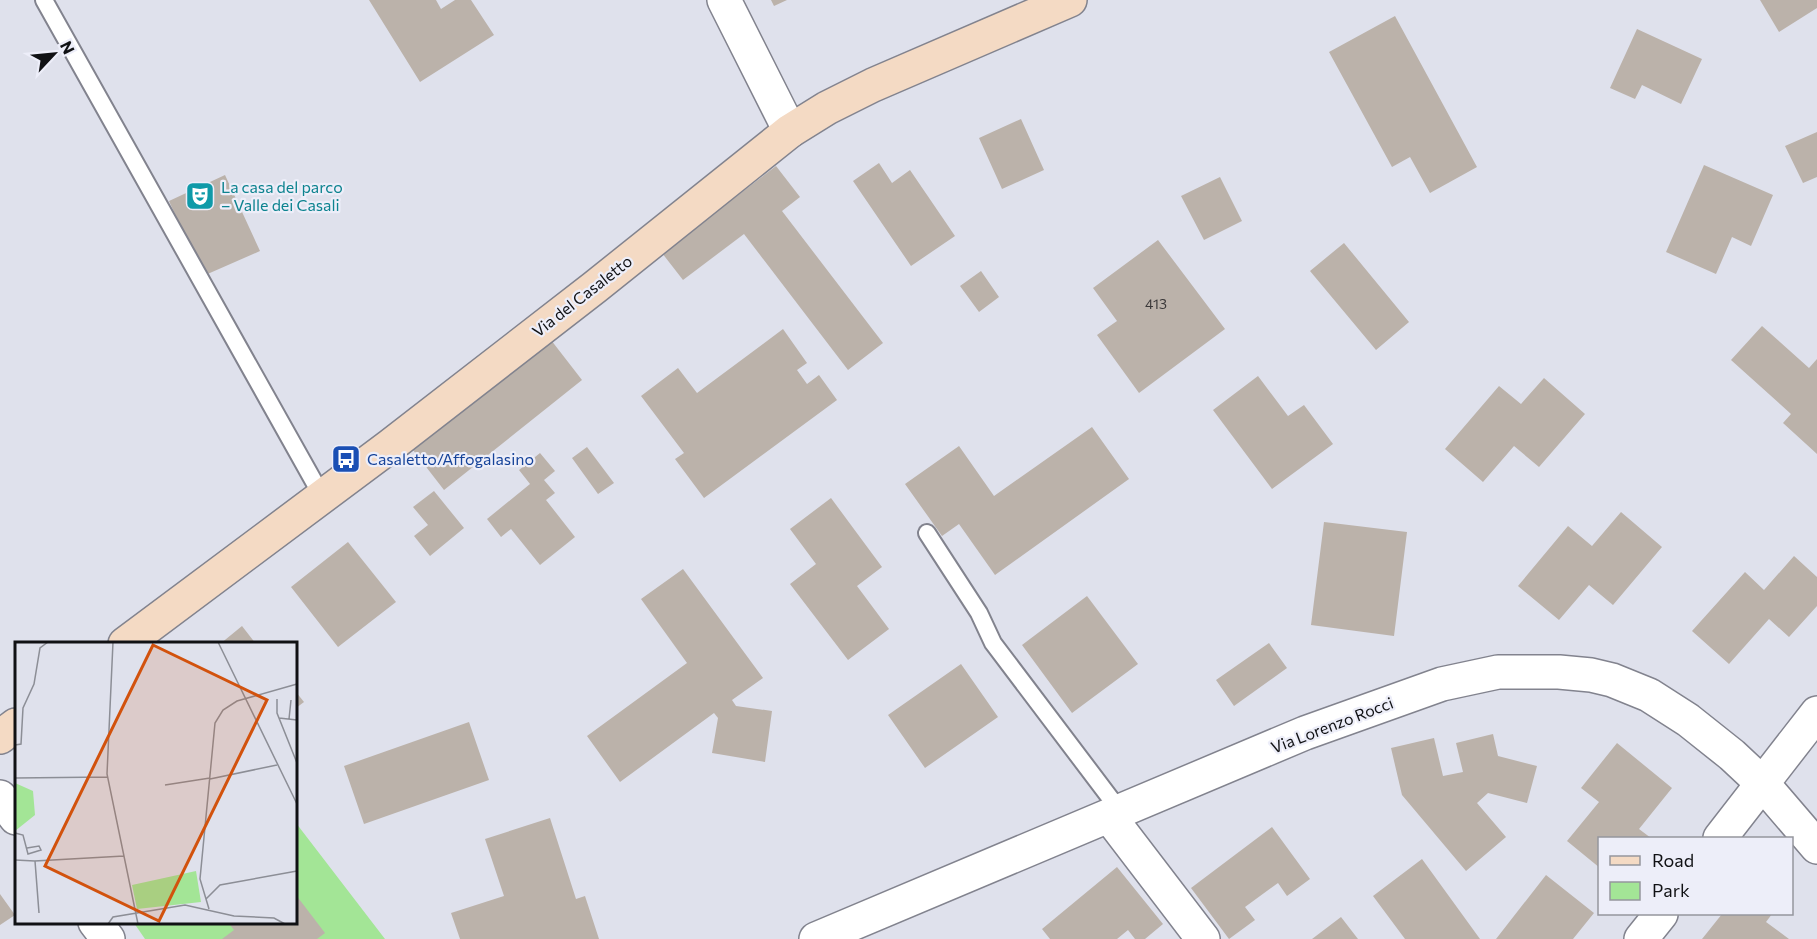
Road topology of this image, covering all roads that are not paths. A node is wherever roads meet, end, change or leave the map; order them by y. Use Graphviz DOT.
graph roads {
  1 [pos="44,0"];
  2 [pos="724,0"];
  3 [pos="1070,0"];
  4 [pos="790,131"];
  5 [pos="322,496"];
  6 [pos="927,533"];
  7 [pos="128,642"];
  8 [pos="1817,713"];
  9 [pos="15,726"];
  10 [pos="0,737"];
  11 [pos="1763,784"];
  12 [pos="0,797"];
  13 [pos="1114,813"];
  14 [pos="15,817"];
  15 [pos="1721,837"];
  16 [pos="1817,847"];
  17 [pos="1660,915"];
  18 [pos="97,924"];
  19 [pos="108,939"];
  20 [pos="816,939"];
  21 [pos="1203,939"];
  22 [pos="1641,939"];
  1 -- 5 [label="lane"];
  2 -- 4 [label="street"];
  3 -- 4 [label="street, Via del Casaletto"];
  4 -- 5 [label="street, Via del Casaletto"];
  5 -- 7 [label="street, Via del Casaletto"];
  6 -- 13 [label="lane"];
  8 -- 11 [label="street"];
  9 -- 10 [label="street"];
  11 -- 13 [label="street, Via Lorenzo Rocci"];
  11 -- 15 [label="street"];
  11 -- 16 [label="street, Via Lorenzo Rocci"];
  12 -- 14 [label="street"];
  13 -- 20 [label="street, Via Lorenzo Rocci"];
  13 -- 21 [label="street"];
  17 -- 22 [label="street"];
  18 -- 19 [label="street"];
}
